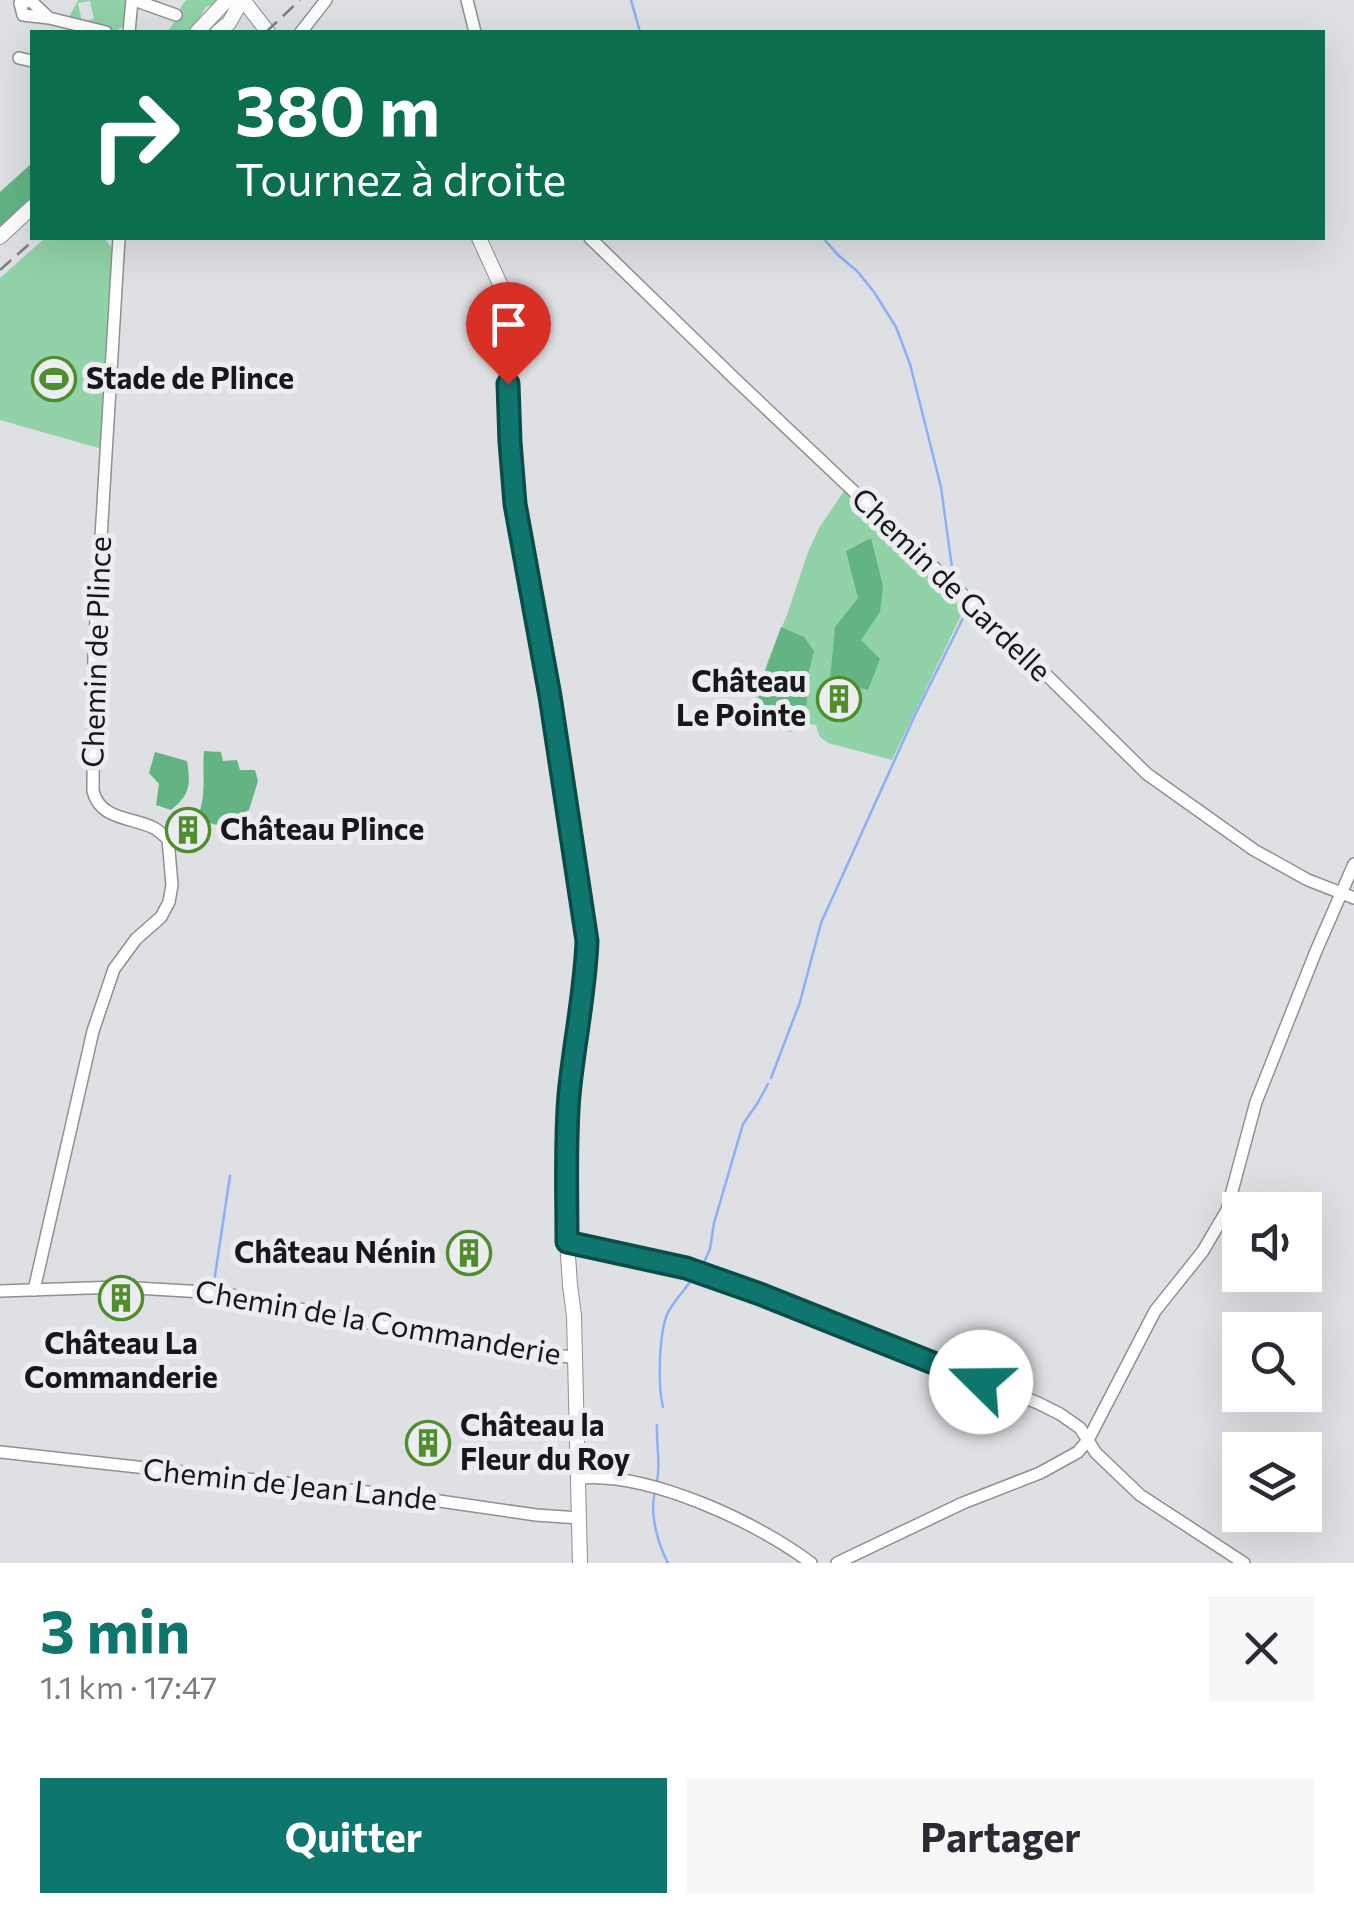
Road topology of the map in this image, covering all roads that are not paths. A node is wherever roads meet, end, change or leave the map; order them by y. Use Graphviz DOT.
graph roads {
  1 [pos="133,0"];
  2 [pos="243,0"];
  3 [pos="256,0"];
  4 [pos="326,0"];
  5 [pos="467,0"];
  6 [pos="226,1"];
  7 [pos="176,15"];
  8 [pos="49,18"];
  9 [pos="264,27"];
  10 [pos="224,28"];
  11 [pos="90,30"];
  12 [pos="129,30"];
  13 [pos="199,30"];
  14 [pos="211,30"];
  15 [pos="303,30"];
  16 [pos="474,30"];
  17 [pos="19,58"];
  18 [pos="30,61"];
  19 [pos="30,209"];
  20 [pos="0,237"];
  21 [pos="118,240"];
  22 [pos="480,240"];
  23 [pos="592,240"];
  24 [pos="1354,864"];
  25 [pos="1341,893"];
  26 [pos="1354,898"];
  27 [pos="567,1242"];
  28 [pos="34,1290"];
  29 [pos="0,1291"];
  30 [pos="576,1358"];
  31 [pos="1088,1440"];
  32 [pos="0,1452"];
  33 [pos="580,1478"];
  34 [pos="579,1518"];
  35 [pos="580,1563"];
  36 [pos="811,1563"];
  37 [pos="836,1563"];
  38 [pos="1244,1563"];
  1 -- 7 [label="street"];
  1 -- 12 [label="street"];
  2 -- 9 [label="main road"];
  2 -- 10 [label="main road"];
  3 -- 9 [label="main road"];
  4 -- 15 [label="street"];
  5 -- 16 [label="street"];
  6 -- 13 [label="main road"];
  6 -- 14 [label="main road"];
  8 -- 11 [label="street"];
  9 -- 10 [label="main road"];
  17 -- 18 [label="street"];
  19 -- 20 [label="main road"];
  21 -- 28 [label="street, Chemin de Plince"];
  22 -- 27 [label="main road"];
  23 -- 25 [label="street, Chemin de Gardelle"];
  24 -- 25 [label="street"];
  25 -- 26 [label="street, Chemin de Gardelle"];
  25 -- 31 [label="street"];
  27 -- 30 [label="main road"];
  27 -- 31 [label="street"];
  28 -- 29 [label="street, Chemin de la Commanderie"];
  28 -- 30 [label="street, Chemin de la Commanderie"];
  30 -- 33 [label="main road"];
  31 -- 37 [label="street"];
  31 -- 38 [label="street"];
  32 -- 34 [label="street, Chemin de Jean Lande"];
  33 -- 34 [label="main road"];
  33 -- 36 [label="street"];
  34 -- 35 [label="main road"];
}
